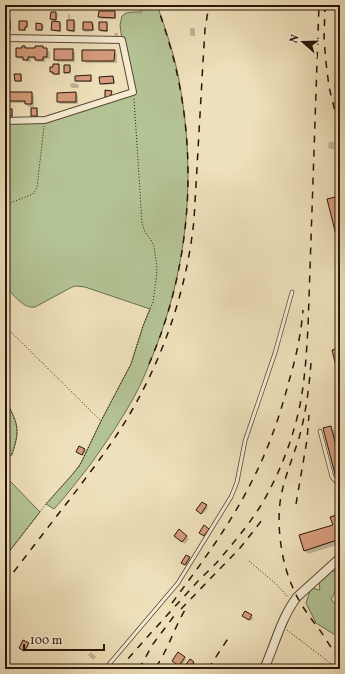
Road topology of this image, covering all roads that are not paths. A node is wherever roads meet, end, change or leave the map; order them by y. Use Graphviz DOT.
graph roads {
  1 [pos="5,38"];
  2 [pos="5,121"];
  3 [pos="292,292"];
  4 [pos="320,431"];
  5 [pos="340,486"];
  6 [pos="337,561"];
  7 [pos="340,571"];
  8 [pos="105,669"];
  9 [pos="264,669"];
  1 -- 2 [label="street"];
  3 -- 8 [label="lane"];
  4 -- 5 [label="lane"];
  6 -- 7 [label="lane"];
  6 -- 9 [label="street"];
}
